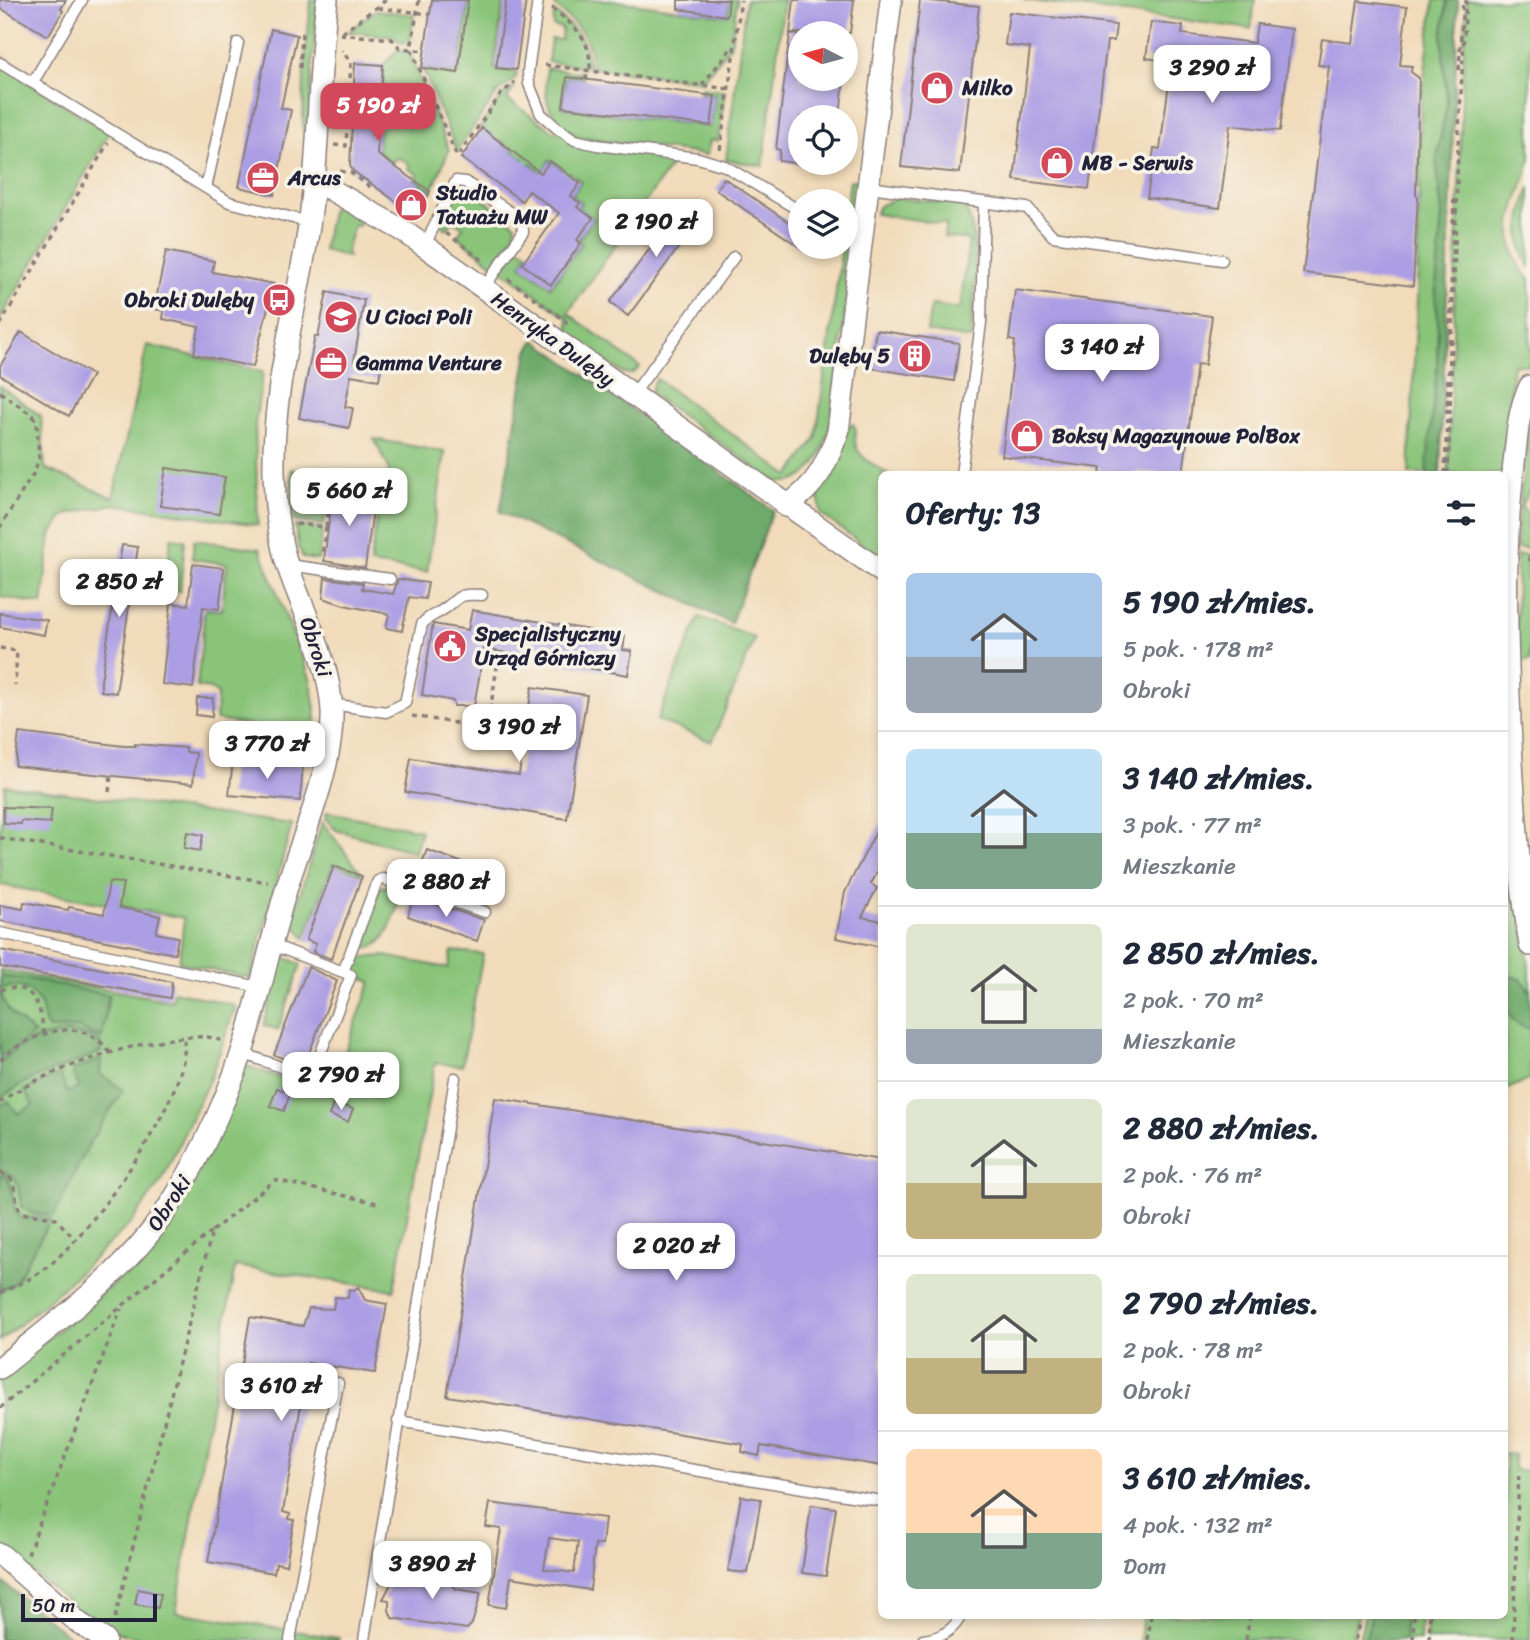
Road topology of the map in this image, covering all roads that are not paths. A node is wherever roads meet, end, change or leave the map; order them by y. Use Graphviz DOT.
graph roads {
  1 [pos="82,0"];
  2 [pos="327,0"];
  3 [pos="538,0"];
  4 [pos="891,0"];
  5 [pos="239,43"];
  6 [pos="0,63"];
  7 [pos="33,82"];
  8 [pos="314,180"];
  9 [pos="206,187"];
  10 [pos="869,187"];
  11 [pos="984,202"];
  12 [pos="788,204"];
  13 [pos="309,222"];
  14 [pos="424,247"];
  15 [pos="734,257"];
  16 [pos="1222,260"];
  17 [pos="483,289"];
  18 [pos="1530,386"];
  19 [pos="632,396"];
  20 [pos="961,471"];
  21 [pos="786,506"];
  22 [pos="1508,538"];
  23 [pos="288,565"];
  24 [pos="878,569"];
  25 [pos="390,579"];
  26 [pos="482,595"];
  27 [pos="1508,687"];
  28 [pos="331,704"];
  29 [pos="485,912"];
  30 [pos="0,933"];
  31 [pos="270,944"];
  32 [pos="1530,945"];
  33 [pos="343,972"];
  34 [pos="259,987"];
  35 [pos="237,1048"];
  36 [pos="455,1078"];
  37 [pos="0,1368"];
  38 [pos="338,1383"];
  39 [pos="398,1422"];
  40 [pos="878,1499"];
  41 [pos="0,1554"];
  42 [pos="959,1619"];
  43 [pos="108,1634"];
  44 [pos="290,1640"];
  45 [pos="365,1640"];
  46 [pos="923,1640"];
  1 -- 7 [label="lane"];
  2 -- 8 [label="street, Obroki"];
  3 -- 12 [label="lane"];
  4 -- 10 [label="street"];
  5 -- 9 [label="lane"];
  6 -- 7 [label="lane"];
  7 -- 9 [label="lane"];
  8 -- 13 [label="street, Obroki"];
  8 -- 14 [label="street, Henryka Dulęby"];
  9 -- 13 [label="lane"];
  10 -- 11 [label="lane"];
  10 -- 21 [label="street"];
  11 -- 16 [label="lane"];
  11 -- 20 [label="lane"];
  13 -- 23 [label="street, Obroki"];
  14 -- 17 [label="street, Henryka Dulęby"];
  14 -- 17 [label="lane"];
  15 -- 19 [label="lane"];
  17 -- 19 [label="street, Henryka Dulęby"];
  18 -- 22 [label="street"];
  19 -- 21 [label="street, Henryka Dulęby"];
  21 -- 24 [label="street, Henryka Dulęby"];
  23 -- 25 [label="lane"];
  23 -- 28 [label="street, Obroki"];
  26 -- 28 [label="lane"];
  27 -- 32 [label="street"];
  28 -- 31 [label="street, Obroki"];
  29 -- 33 [label="lane"];
  30 -- 34 [label="lane"];
  31 -- 33 [label="lane"];
  31 -- 34 [label="street, Obroki"];
  33 -- 35 [label="lane"];
  34 -- 35 [label="street, Obroki"];
  35 -- 37 [label="street, Obroki"];
  36 -- 39 [label="lane"];
  38 -- 44 [label="lane"];
  39 -- 40 [label="lane"];
  39 -- 45 [label="lane"];
  41 -- 43 [label="street"];
  42 -- 46 [label="lane"];
}
